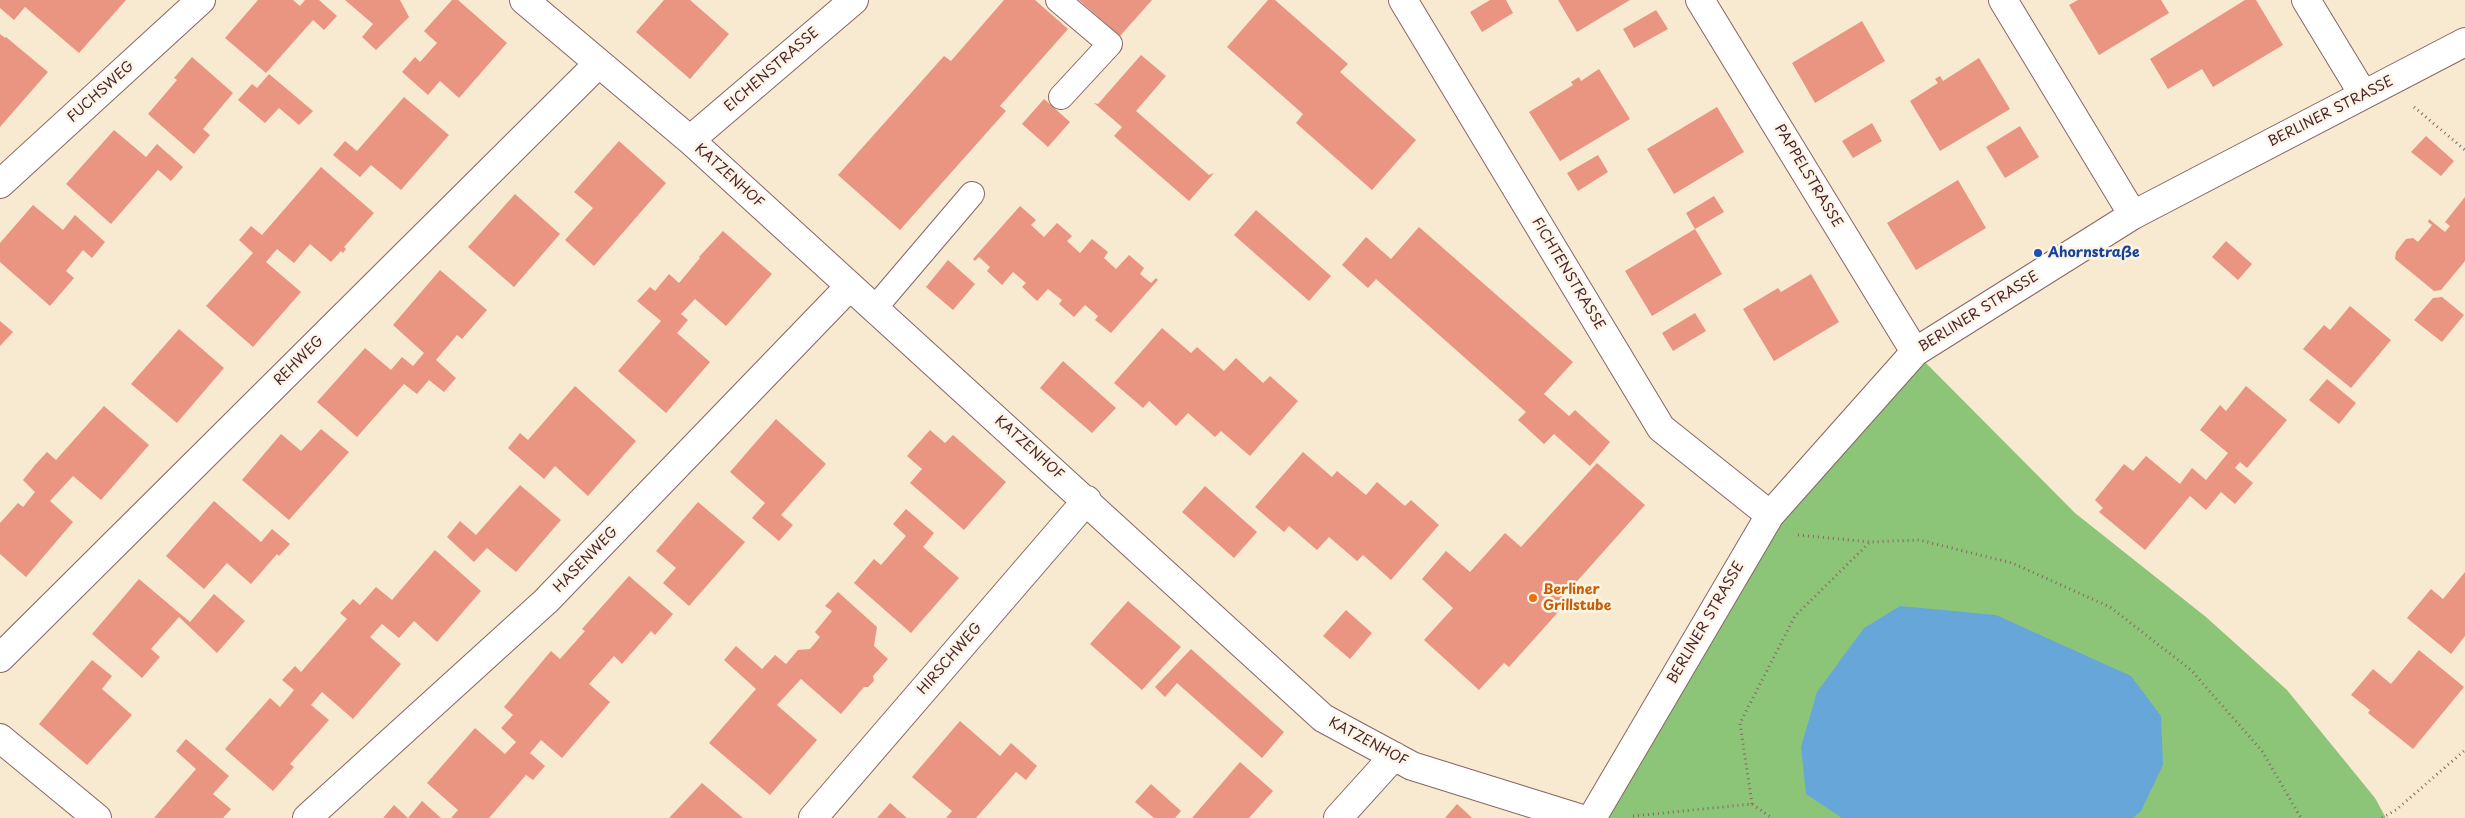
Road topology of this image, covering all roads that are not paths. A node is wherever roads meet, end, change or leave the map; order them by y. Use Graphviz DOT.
graph roads {
  1 [pos="201,0"];
  2 [pos="524,0"];
  3 [pos="854,0"];
  4 [pos="1058,0"];
  5 [pos="1403,0"];
  6 [pos="1700,0"];
  7 [pos="2003,0"];
  8 [pos="2306,0"];
  9 [pos="2465,42"];
  10 [pos="597,65"];
  11 [pos="2363,94"];
  12 [pos="1062,97"];
  13 [pos="690,140"];
  14 [pos="0,184"];
  15 [pos="972,194"];
  16 [pos="2133,216"];
  17 [pos="850,286"];
  18 [pos="874,309"];
  19 [pos="1915,352"];
  20 [pos="1087,500"];
  21 [pos="1770,515"];
  22 [pos="0,658"];
  23 [pos="0,738"];
  24 [pos="1394,756"];
  25 [pos="97,818"];
  26 [pos="307,818"];
  27 [pos="813,818"];
  28 [pos="1338,818"];
  29 [pos="1579,818"];
  30 [pos="1592,818"];
  1 -- 14 [label="street, FUCHSWEG"];
  2 -- 10 [label="street, KATZENHOF"];
  3 -- 13 [label="street, EICHENSTRASSE"];
  4 -- 12 [label="lane"];
  5 -- 21 [label="street, FICHTENSTRASSE"];
  6 -- 19 [label="street, PAPPELSTRASSE"];
  7 -- 16 [label="street"];
  8 -- 11 [label="street"];
  9 -- 11 [label="street, BERLINER STRASSE"];
  10 -- 13 [label="street, KATZENHOF"];
  10 -- 22 [label="street, REHWEG"];
  11 -- 16 [label="street, BERLINER STRASSE"];
  13 -- 17 [label="street, KATZENHOF"];
  15 -- 18 [label="lane"];
  16 -- 19 [label="street, BERLINER STRASSE"];
  17 -- 18 [label="street, KATZENHOF"];
  17 -- 26 [label="street, HASENWEG"];
  18 -- 20 [label="street, KATZENHOF"];
  19 -- 21 [label="street, BERLINER STRASSE"];
  20 -- 24 [label="street, KATZENHOF"];
  20 -- 27 [label="street, HIRSCHWEG"];
  21 -- 30 [label="street, BERLINER STRASSE"];
  23 -- 25 [label="street"];
  24 -- 28 [label="street"];
  24 -- 29 [label="street, KATZENHOF"];
}
